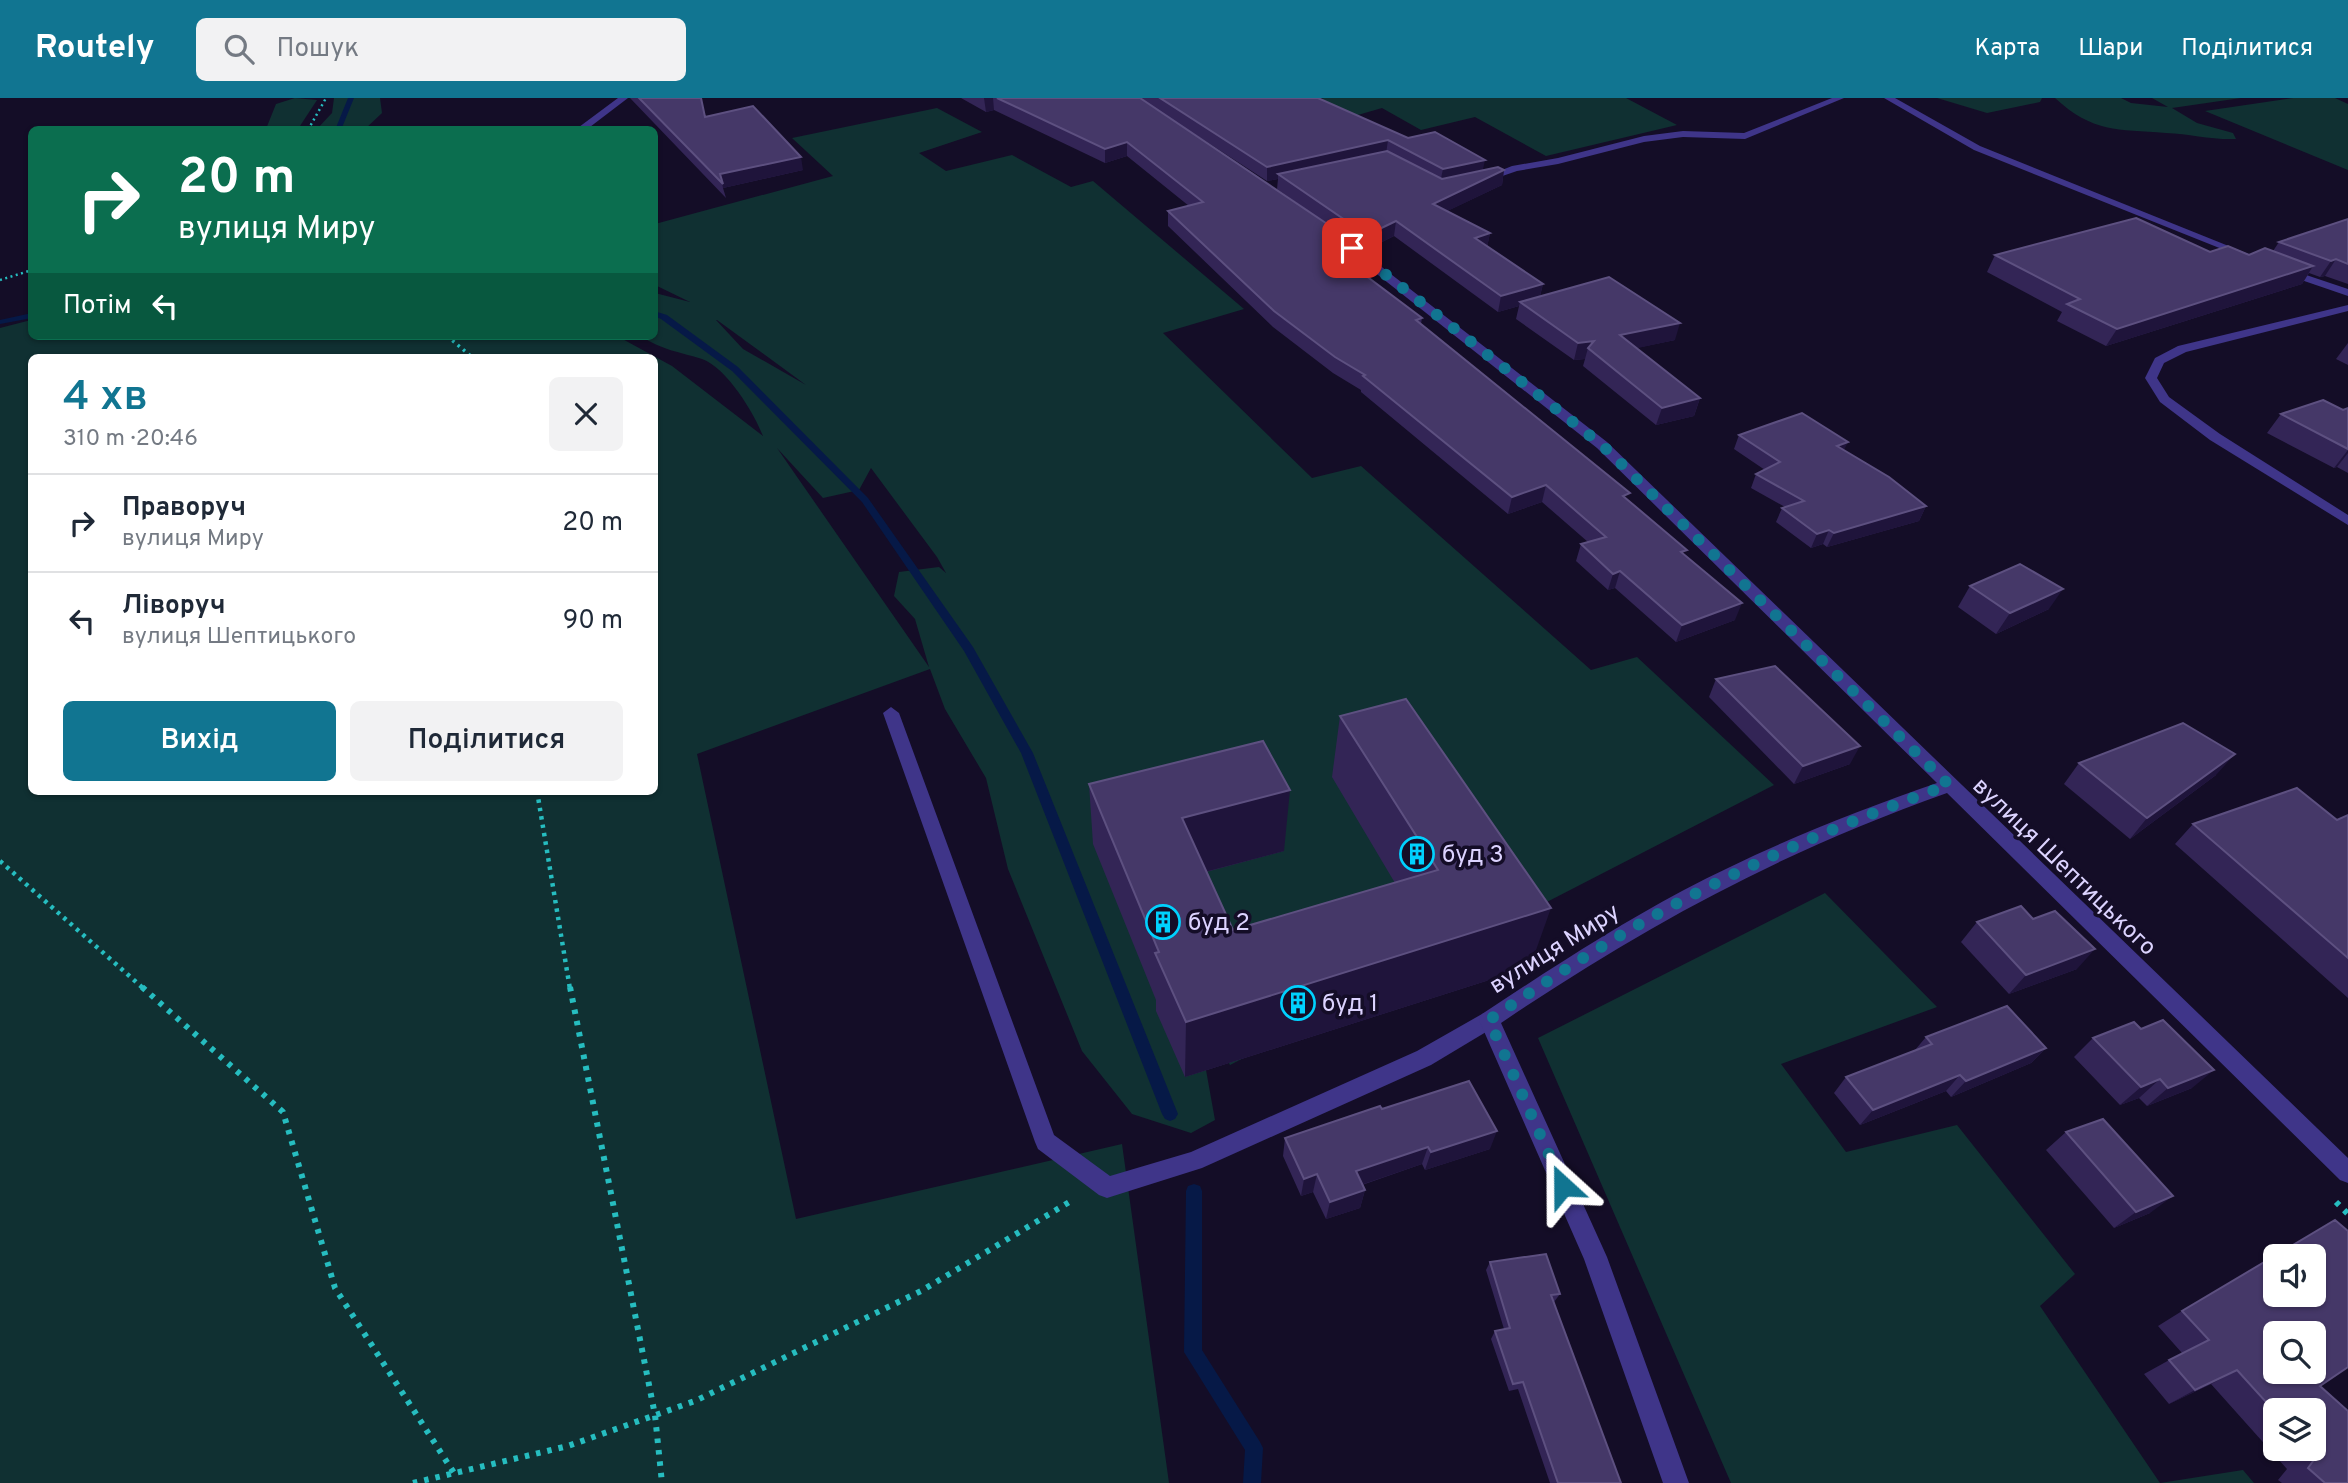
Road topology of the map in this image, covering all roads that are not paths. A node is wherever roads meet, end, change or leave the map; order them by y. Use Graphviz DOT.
graph roads {
  1 [pos="624,98"];
  2 [pos="1840,98"];
  3 [pos="1888,98"];
  4 [pos="585,126"];
  5 [pos="1470,183"];
  6 [pos="1319,225"];
  7 [pos="2255,259"];
  8 [pos="2267,264"];
  9 [pos="2348,293"];
  10 [pos="2348,308"];
  11 [pos="2348,521"];
  12 [pos="891,713"];
  13 [pos="1949,785"];
  14 [pos="1489,1020"];
  15 [pos="2348,1173"];
  16 [pos="1676,1483"];
  1 -- 4 [label="street"];
  2 -- 5 [label="street"];
  3 -- 7 [label="street"];
  6 -- 13 [label="street, вулиця Шептицького"];
  8 -- 9 [label="street"];
  10 -- 11 [label="street"];
  12 -- 14 [label="street"];
  13 -- 14 [label="street, вулиця Миру"];
  13 -- 15 [label="street, вулиця Шептицького"];
  14 -- 16 [label="street, вулиця Миру"];
}
